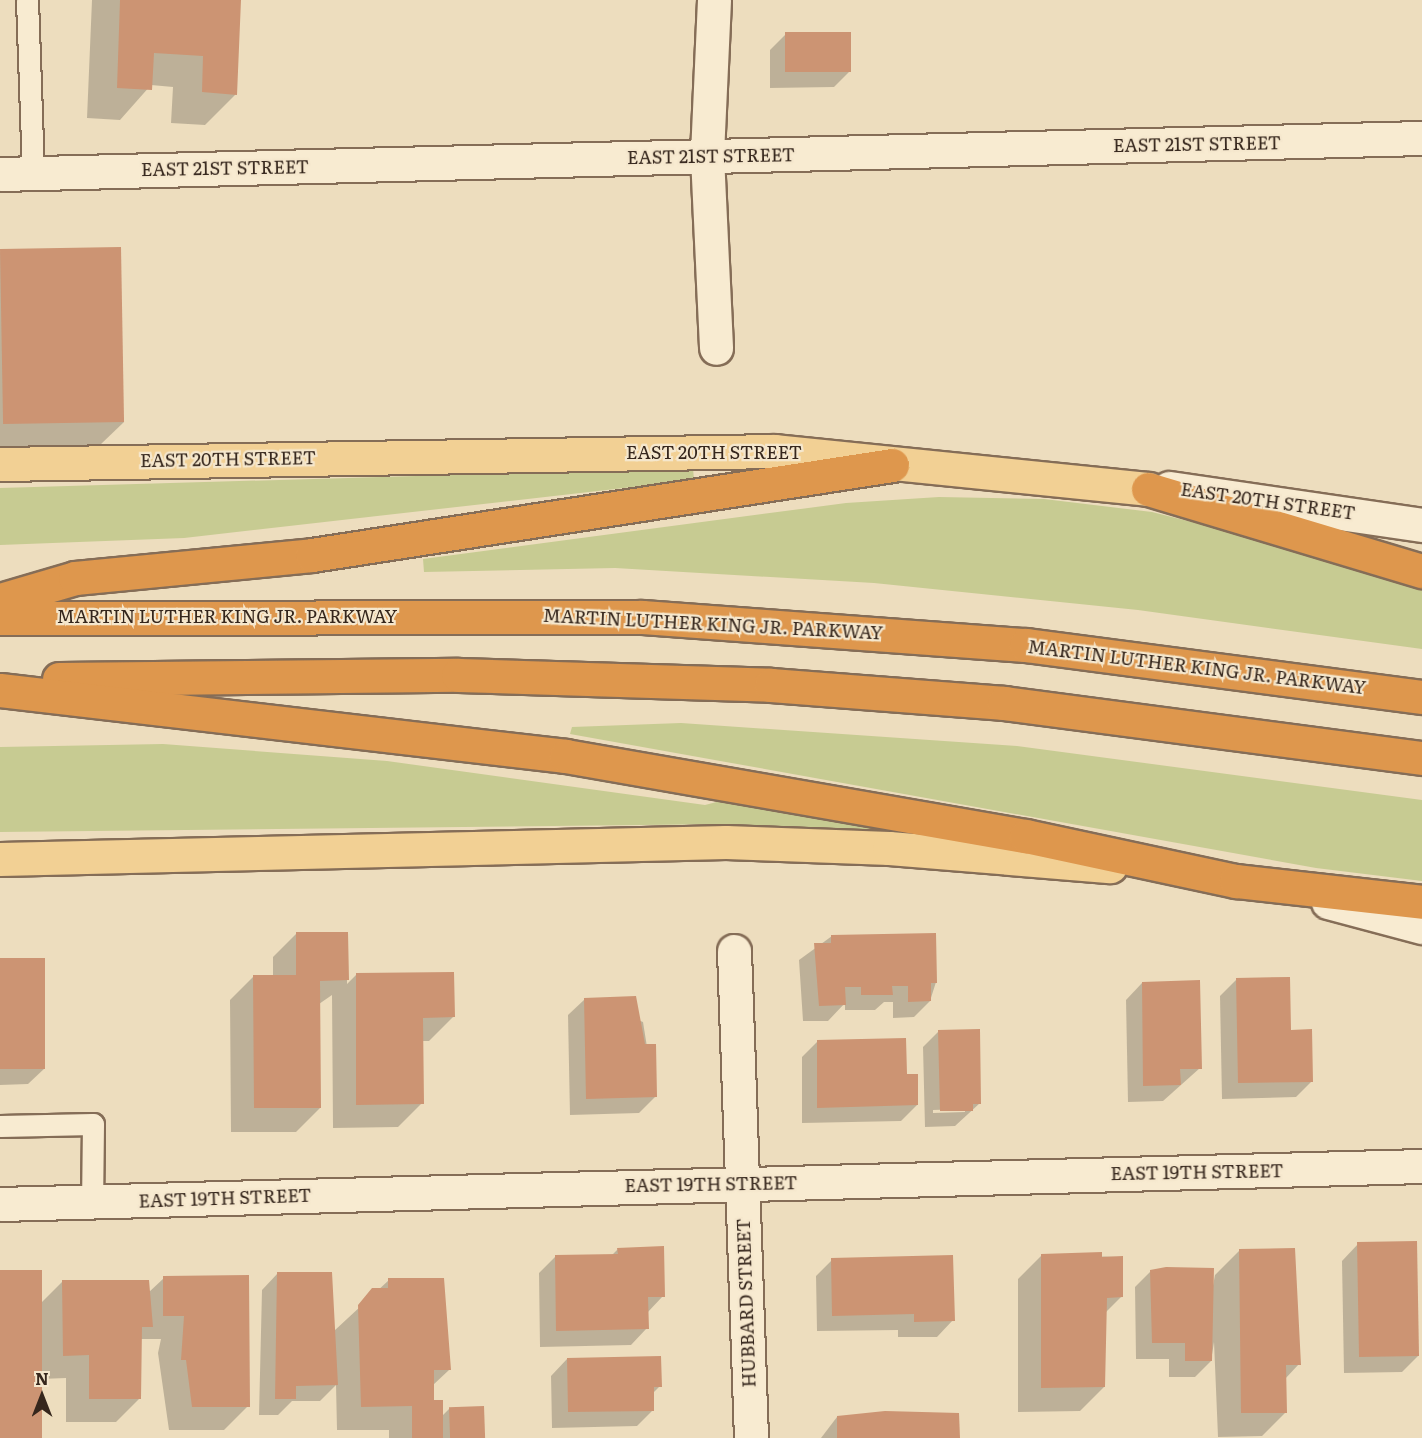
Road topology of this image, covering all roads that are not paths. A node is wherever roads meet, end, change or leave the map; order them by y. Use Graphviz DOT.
graph roads {
  1 [pos="27,0"];
  2 [pos="714,0"];
  3 [pos="1422,138"];
  4 [pos="707,156"];
  5 [pos="33,173"];
  6 [pos="0,174"];
  7 [pos="716,348"];
  8 [pos="0,464"];
  9 [pos="892,465"];
  10 [pos="1148,489"];
  11 [pos="1422,525"];
  12 [pos="1422,570"];
  13 [pos="0,600"];
  14 [pos="0,618"];
  15 [pos="0,680"];
  16 [pos="0,690"];
  17 [pos="1422,697"];
  18 [pos="1422,758"];
  19 [pos="0,859"];
  20 [pos="1236,880"];
  21 [pos="1422,902"];
  22 [pos="1422,927"];
  23 [pos="734,951"];
  24 [pos="0,1126"];
  25 [pos="1422,1166"];
  26 [pos="742,1184"];
  27 [pos="92,1202"];
  28 [pos="0,1204"];
  29 [pos="751,1438"];
  1 -- 5 [label="lane"];
  2 -- 4 [label="street"];
  3 -- 4 [label="street, EAST 21ST STREET"];
  4 -- 5 [label="street, EAST 21ST STREET"];
  4 -- 7 [label="street"];
  5 -- 6 [label="street, EAST 21ST STREET"];
  8 -- 9 [label="main road, EAST 20TH STREET"];
  9 -- 10 [label="main road, EAST 20TH STREET"];
  9 -- 13 [label="highway"];
  10 -- 11 [label="street, EAST 20TH STREET"];
  10 -- 12 [label="highway"];
  14 -- 17 [label="highway, MARTIN LUTHER KING JR. PARKWAY"];
  15 -- 18 [label="highway"];
  16 -- 20 [label="highway"];
  19 -- 20 [label="main road"];
  20 -- 21 [label="highway"];
  20 -- 22 [label="street"];
  23 -- 26 [label="street, HUBBARD STREET"];
  24 -- 27 [label="lane"];
  25 -- 26 [label="street, EAST 19TH STREET"];
  26 -- 27 [label="street, EAST 19TH STREET"];
  26 -- 29 [label="street, HUBBARD STREET"];
  27 -- 28 [label="street, EAST 19TH STREET"];
}
